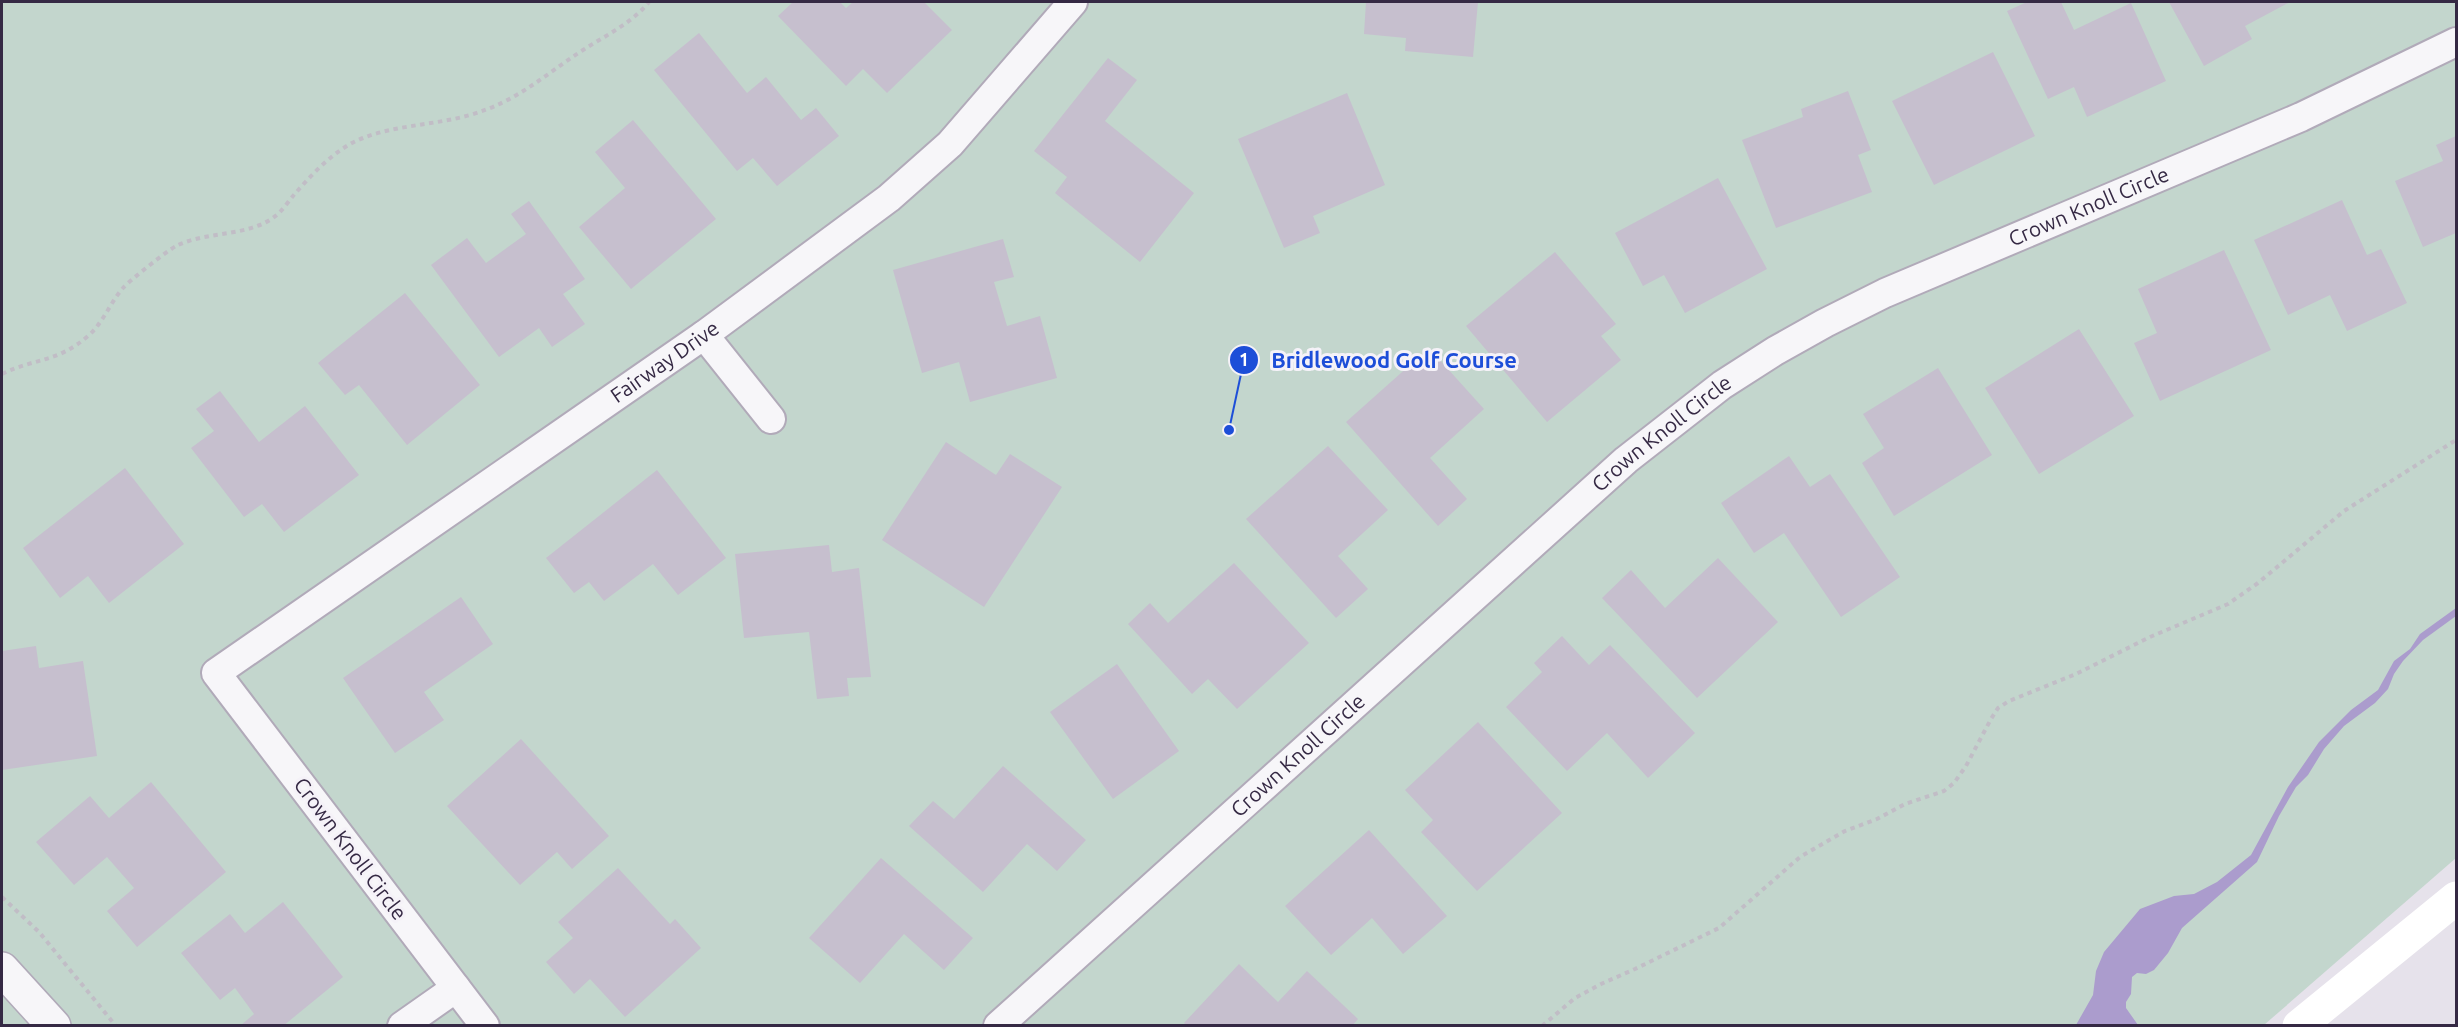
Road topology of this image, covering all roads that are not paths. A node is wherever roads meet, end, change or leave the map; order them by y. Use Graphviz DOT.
graph roads {
  1 [pos="1073,2"];
  2 [pos="2457,42"];
  3 [pos="704,334"];
  4 [pos="771,418"];
  5 [pos="216,673"];
  6 [pos="2457,898"];
  7 [pos="2,969"];
  8 [pos="456,988"];
  9 [pos="54,1026"];
  10 [pos="402,1026"];
  11 [pos="485,1026"];
  12 [pos="998,1026"];
  13 [pos="2299,1026"];
  1 -- 3 [label="street, Fairway Drive"];
  2 -- 12 [label="street, Crown Knoll Circle"];
  3 -- 4 [label="street"];
  3 -- 5 [label="street, Fairway Drive"];
  5 -- 8 [label="street, Crown Knoll Circle"];
  6 -- 13 [label="main road"];
  7 -- 9 [label="street"];
  8 -- 10 [label="street"];
  8 -- 11 [label="street, Crown Knoll Circle"];
}
